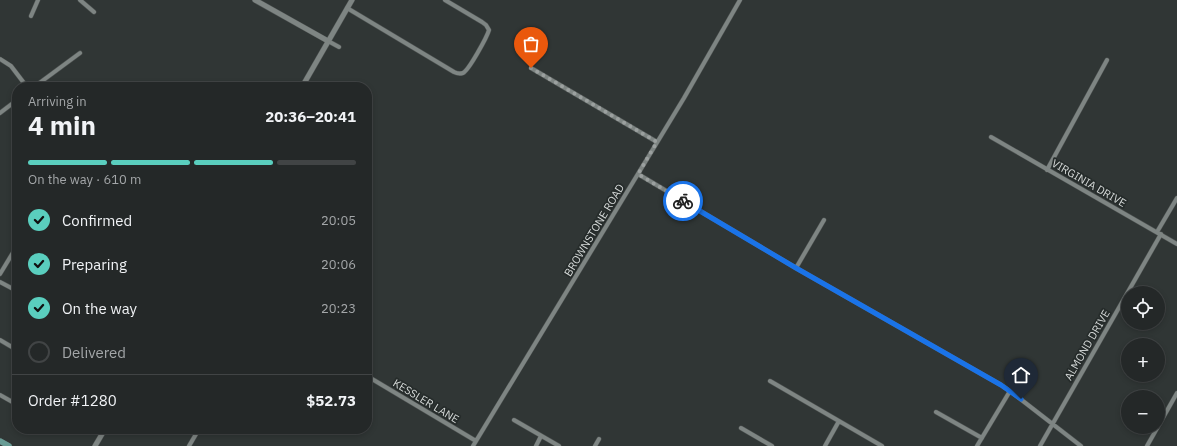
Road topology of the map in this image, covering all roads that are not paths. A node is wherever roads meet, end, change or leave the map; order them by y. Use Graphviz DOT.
graph roads {
  1 [pos="38,0"];
  2 [pos="80,0"];
  3 [pos="255,0"];
  4 [pos="352,0"];
  5 [pos="445,0"];
  6 [pos="740,0"];
  7 [pos="347,8"];
  8 [pos="94,12"];
  9 [pos="31,16"];
  10 [pos="328,41"];
  11 [pos="340,47"];
  12 [pos="80,53"];
  13 [pos="0,59"];
  14 [pos="1108,60"];
  15 [pos="531,68"];
  16 [pos="23,82"];
  17 [pos="41,82"];
  18 [pos="305,82"];
  19 [pos="12,104"];
  20 [pos="0,112"];
  21 [pos="991,137"];
  22 [pos="657,142"];
  23 [pos="1047,170"];
  24 [pos="638,174"];
  25 [pos="1177,198"];
  26 [pos="824,220"];
  27 [pos="1159,233"];
  28 [pos="1177,244"];
  29 [pos="12,254"];
  30 [pos="796,268"];
  31 [pos="0,274"];
  32 [pos="0,282"];
  33 [pos="12,288"];
  34 [pos="0,340"];
  35 [pos="12,347"];
  36 [pos="372,379"];
  37 [pos="770,381"];
  38 [pos="1010,391"];
  39 [pos="1177,394"];
  40 [pos="0,395"];
  41 [pos="12,402"];
  42 [pos="936,412"];
  43 [pos="514,420"];
  44 [pos="839,421"];
  45 [pos="1052,423"];
  46 [pos="741,428"];
  47 [pos="102,434"];
  48 [pos="196,434"];
  49 [pos="541,436"];
  50 [pos="982,438"];
  51 [pos="599,439"];
  52 [pos="0,441"];
  53 [pos="476,441"];
  54 [pos="9,446"];
  55 [pos="96,446"];
  56 [pos="189,446"];
  57 [pos="473,446"];
  58 [pos="536,446"];
  59 [pos="559,446"];
  60 [pos="595,446"];
  61 [pos="772,446"];
  62 [pos="825,446"];
  63 [pos="882,446"];
  64 [pos="977,446"];
  65 [pos="1040,446"];
  66 [pos="1081,446"];
  67 [pos="1147,446"];
  1 -- 9 [label="street"];
  2 -- 8 [label="street"];
  3 -- 10 [label="street"];
  4 -- 7 [label="street"];
  5 -- 7 [label="street"];
  6 -- 22 [label="street, BROWNSTONE ROAD"];
  7 -- 10 [label="street"];
  10 -- 11 [label="street"];
  10 -- 18 [label="street"];
  12 -- 17 [label="street"];
  13 -- 16 [label="street"];
  14 -- 23 [label="street"];
  15 -- 22 [label="street"];
  19 -- 20 [label="street"];
  21 -- 23 [label="street, VIRGINIA DRIVE"];
  22 -- 24 [label="street, BROWNSTONE ROAD"];
  23 -- 27 [label="street, VIRGINIA DRIVE"];
  24 -- 30 [label="street"];
  24 -- 53 [label="street, BROWNSTONE ROAD"];
  25 -- 27 [label="street, ALMOND DRIVE"];
  26 -- 30 [label="street"];
  27 -- 28 [label="street, VIRGINIA DRIVE"];
  27 -- 45 [label="street, ALMOND DRIVE"];
  29 -- 31 [label="street"];
  30 -- 38 [label="street"];
  32 -- 33 [label="street"];
  34 -- 35 [label="street"];
  36 -- 53 [label="street, KESSLER LANE"];
  37 -- 44 [label="street"];
  38 -- 45 [label="street"];
  38 -- 50 [label="street"];
  39 -- 67 [label="street"];
  40 -- 41 [label="street"];
  42 -- 50 [label="street"];
  43 -- 49 [label="street"];
  44 -- 62 [label="street"];
  44 -- 63 [label="street"];
  45 -- 65 [label="street, ALMOND DRIVE"];
  45 -- 66 [label="street"];
  46 -- 61 [label="street"];
  47 -- 55 [label="street"];
  48 -- 56 [label="street"];
  49 -- 58 [label="street"];
  49 -- 59 [label="street"];
  50 -- 64 [label="street"];
  51 -- 60 [label="street"];
  52 -- 54 [label="main road"];
  53 -- 57 [label="street, BROWNSTONE ROAD"];
}
